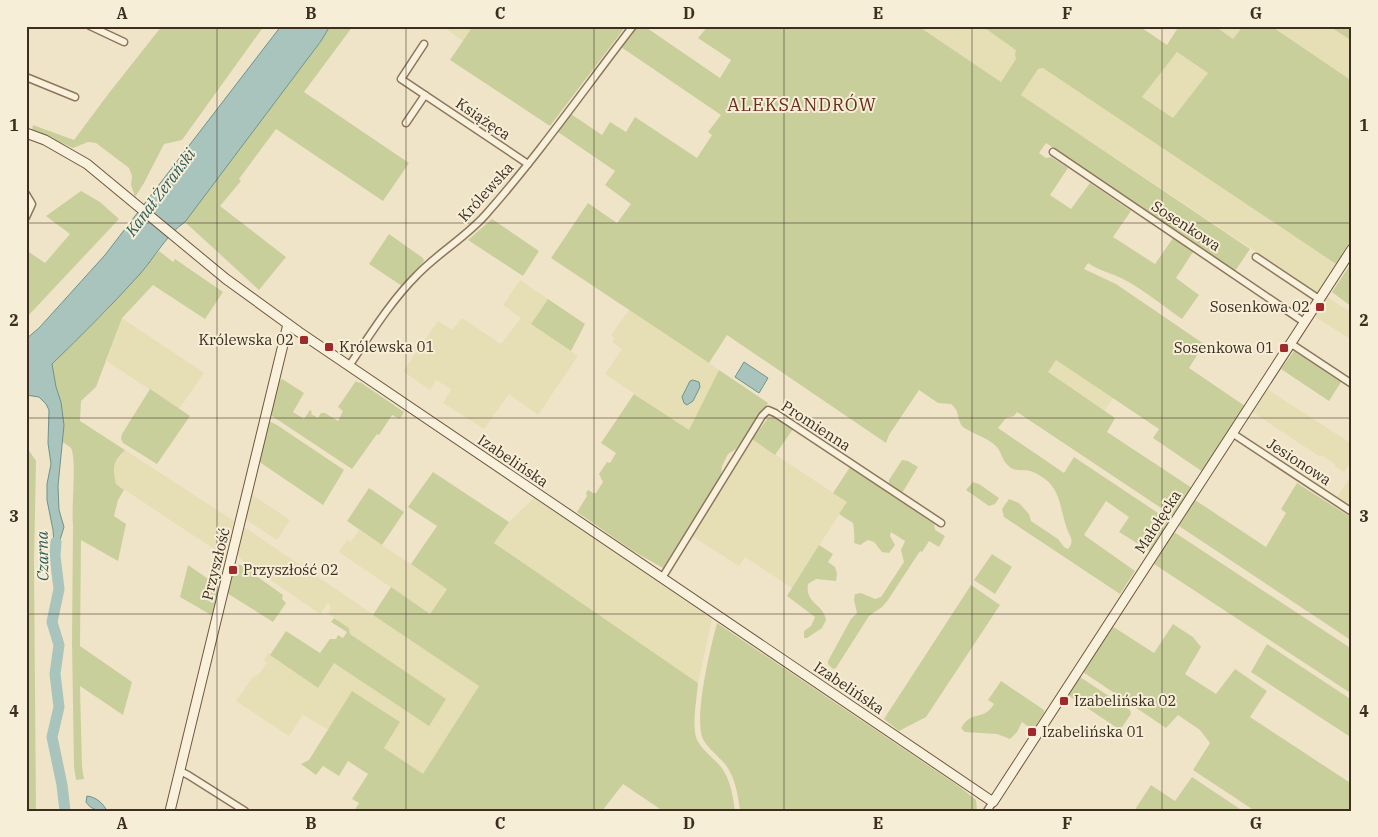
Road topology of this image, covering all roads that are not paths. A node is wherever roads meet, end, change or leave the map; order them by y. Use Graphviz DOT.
graph roads {
  1 [pos="90,26"];
  2 [pos="633,26"];
  3 [pos="124,42"];
  4 [pos="424,44"];
  5 [pos="26,77"];
  6 [pos="424,95"];
  7 [pos="75,97"];
  8 [pos="406,123"];
  9 [pos="26,133"];
  10 [pos="1053,152"];
  11 [pos="528,164"];
  12 [pos="26,194"];
  13 [pos="26,217"];
  14 [pos="1352,249"];
  15 [pos="1256,257"];
  16 [pos="1319,299"];
  17 [pos="1304,322"];
  18 [pos="288,324"];
  19 [pos="1290,344"];
  20 [pos="349,366"];
  21 [pos="1352,384"];
  22 [pos="1232,434"];
  23 [pos="1352,512"];
  24 [pos="941,523"];
  25 [pos="662,578"];
  26 [pos="180,771"];
  27 [pos="993,802"];
  28 [pos="170,811"];
  29 [pos="245,811"];
  30 [pos="987,811"];
  1 -- 3 [label="street"];
  2 -- 11 [label="street, Królewska"];
  4 -- 6 [label="street, Książęca"];
  5 -- 7 [label="street"];
  6 -- 8 [label="street"];
  6 -- 11 [label="street, Książęca"];
  9 -- 18 [label="street, Izabelińska"];
  10 -- 17 [label="street, Sosenkowa"];
  11 -- 20 [label="street, Królewska"];
  12 -- 13 [label="street"];
  14 -- 16 [label="street, Małołęcka"];
  15 -- 16 [label="street"];
  16 -- 17 [label="street, Małołęcka"];
  17 -- 19 [label="street, Małołęcka"];
  18 -- 20 [label="street, Izabelińska"];
  18 -- 26 [label="street, Przyszłość"];
  19 -- 21 [label="street"];
  19 -- 22 [label="street, Małołęcka"];
  20 -- 25 [label="street, Izabelińska"];
  22 -- 23 [label="street, Jesionowa"];
  22 -- 27 [label="street, Małołęcka"];
  24 -- 25 [label="street, Promienna"];
  25 -- 27 [label="street, Izabelińska"];
  26 -- 28 [label="street, Przyszłość"];
  26 -- 29 [label="street"];
  27 -- 30 [label="street, Małołęcka"];
}
